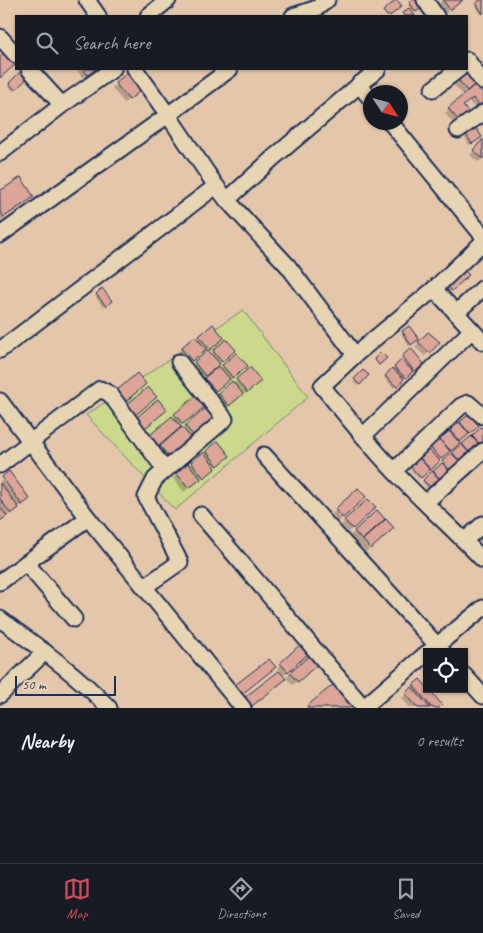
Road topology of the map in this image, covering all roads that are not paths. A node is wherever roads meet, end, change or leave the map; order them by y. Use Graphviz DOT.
graph roads {
  1 [pos="87,0"];
  2 [pos="168,0"];
  3 [pos="425,0"];
  4 [pos="318,3"];
  5 [pos="97,15"];
  6 [pos="149,15"];
  7 [pos="294,15"];
  8 [pos="435,15"];
  9 [pos="0,37"];
  10 [pos="15,54"];
  11 [pos="468,66"];
  12 [pos="30,70"];
  13 [pos="112,70"];
  14 [pos="136,70"];
  15 [pos="229,70"];
  16 [pos="377,70"];
  17 [pos="456,70"];
  18 [pos="483,82"];
  19 [pos="359,84"];
  20 [pos="363,89"];
  21 [pos="433,89"];
  22 [pos="62,105"];
  23 [pos="483,112"];
  24 [pos="168,114"];
  25 [pos="397,130"];
  26 [pos="458,130"];
  27 [pos="0,153"];
  28 [pos="216,186"];
  29 [pos="227,200"];
  30 [pos="0,235"];
  31 [pos="483,236"];
  32 [pos="483,242"];
  33 [pos="483,288"];
  34 [pos="434,289"];
  35 [pos="456,313"];
  36 [pos="472,330"];
  37 [pos="483,342"];
  38 [pos="1,347"];
  39 [pos="355,355"];
  40 [pos="179,362"];
  41 [pos="0,401"];
  42 [pos="483,416"];
  43 [pos="363,436"];
  44 [pos="31,442"];
  45 [pos="483,451"];
  46 [pos="264,455"];
  47 [pos="0,465"];
  48 [pos="165,470"];
  49 [pos="394,471"];
  50 [pos="426,502"];
  51 [pos="200,515"];
  52 [pos="88,518"];
  53 [pos="483,524"];
  54 [pos="465,540"];
  55 [pos="483,560"];
  56 [pos="26,563"];
  57 [pos="0,582"];
  58 [pos="144,587"];
  59 [pos="483,608"];
  60 [pos="0,619"];
  61 [pos="74,619"];
  62 [pos="432,648"];
  63 [pos="436,648"];
  64 [pos="45,652"];
  65 [pos="423,659"];
  66 [pos="468,679"];
  67 [pos="0,695"];
  68 [pos="483,696"];
  69 [pos="109,708"];
  70 [pos="243,708"];
  71 [pos="364,708"];
  1 -- 5 [label="street"];
  2 -- 6 [label="street"];
  3 -- 8 [label="street"];
  4 -- 7 [label="street"];
  9 -- 10 [label="street"];
  11 -- 18 [label="street"];
  12 -- 22 [label="street"];
  13 -- 22 [label="street"];
  14 -- 24 [label="street"];
  15 -- 24 [label="street"];
  16 -- 19 [label="street"];
  17 -- 21 [label="street"];
  19 -- 20 [label="street"];
  19 -- 29 [label="street"];
  22 -- 27 [label="street"];
  23 -- 26 [label="street"];
  24 -- 28 [label="street"];
  24 -- 30 [label="street"];
  25 -- 31 [label="street"];
  28 -- 29 [label="street"];
  28 -- 38 [label="street"];
  29 -- 39 [label="street"];
  32 -- 34 [label="street"];
  33 -- 35 [label="street"];
  34 -- 35 [label="street"];
  34 -- 39 [label="street"];
  35 -- 36 [label="street"];
  36 -- 37 [label="street"];
  36 -- 43 [label="street"];
  39 -- 43 [label="street"];
  40 -- 48 [label="street"];
  41 -- 44 [label="street"];
  42 -- 49 [label="street"];
  43 -- 49 [label="street"];
  44 -- 47 [label="street"];
  44 -- 48 [label="street"];
  44 -- 52 [label="street"];
  45 -- 50 [label="street"];
  46 -- 62 [label="street"];
  48 -- 58 [label="street"];
  49 -- 50 [label="street"];
  50 -- 54 [label="street"];
  51 -- 71 [label="street"];
  52 -- 56 [label="street"];
  52 -- 58 [label="street"];
  53 -- 54 [label="street"];
  54 -- 55 [label="street"];
  56 -- 57 [label="street"];
  56 -- 61 [label="street"];
  58 -- 70 [label="street"];
  59 -- 63 [label="street"];
  60 -- 64 [label="street"];
  64 -- 67 [label="street"];
  64 -- 69 [label="street"];
  65 -- 71 [label="street"];
  66 -- 68 [label="street"];
}
